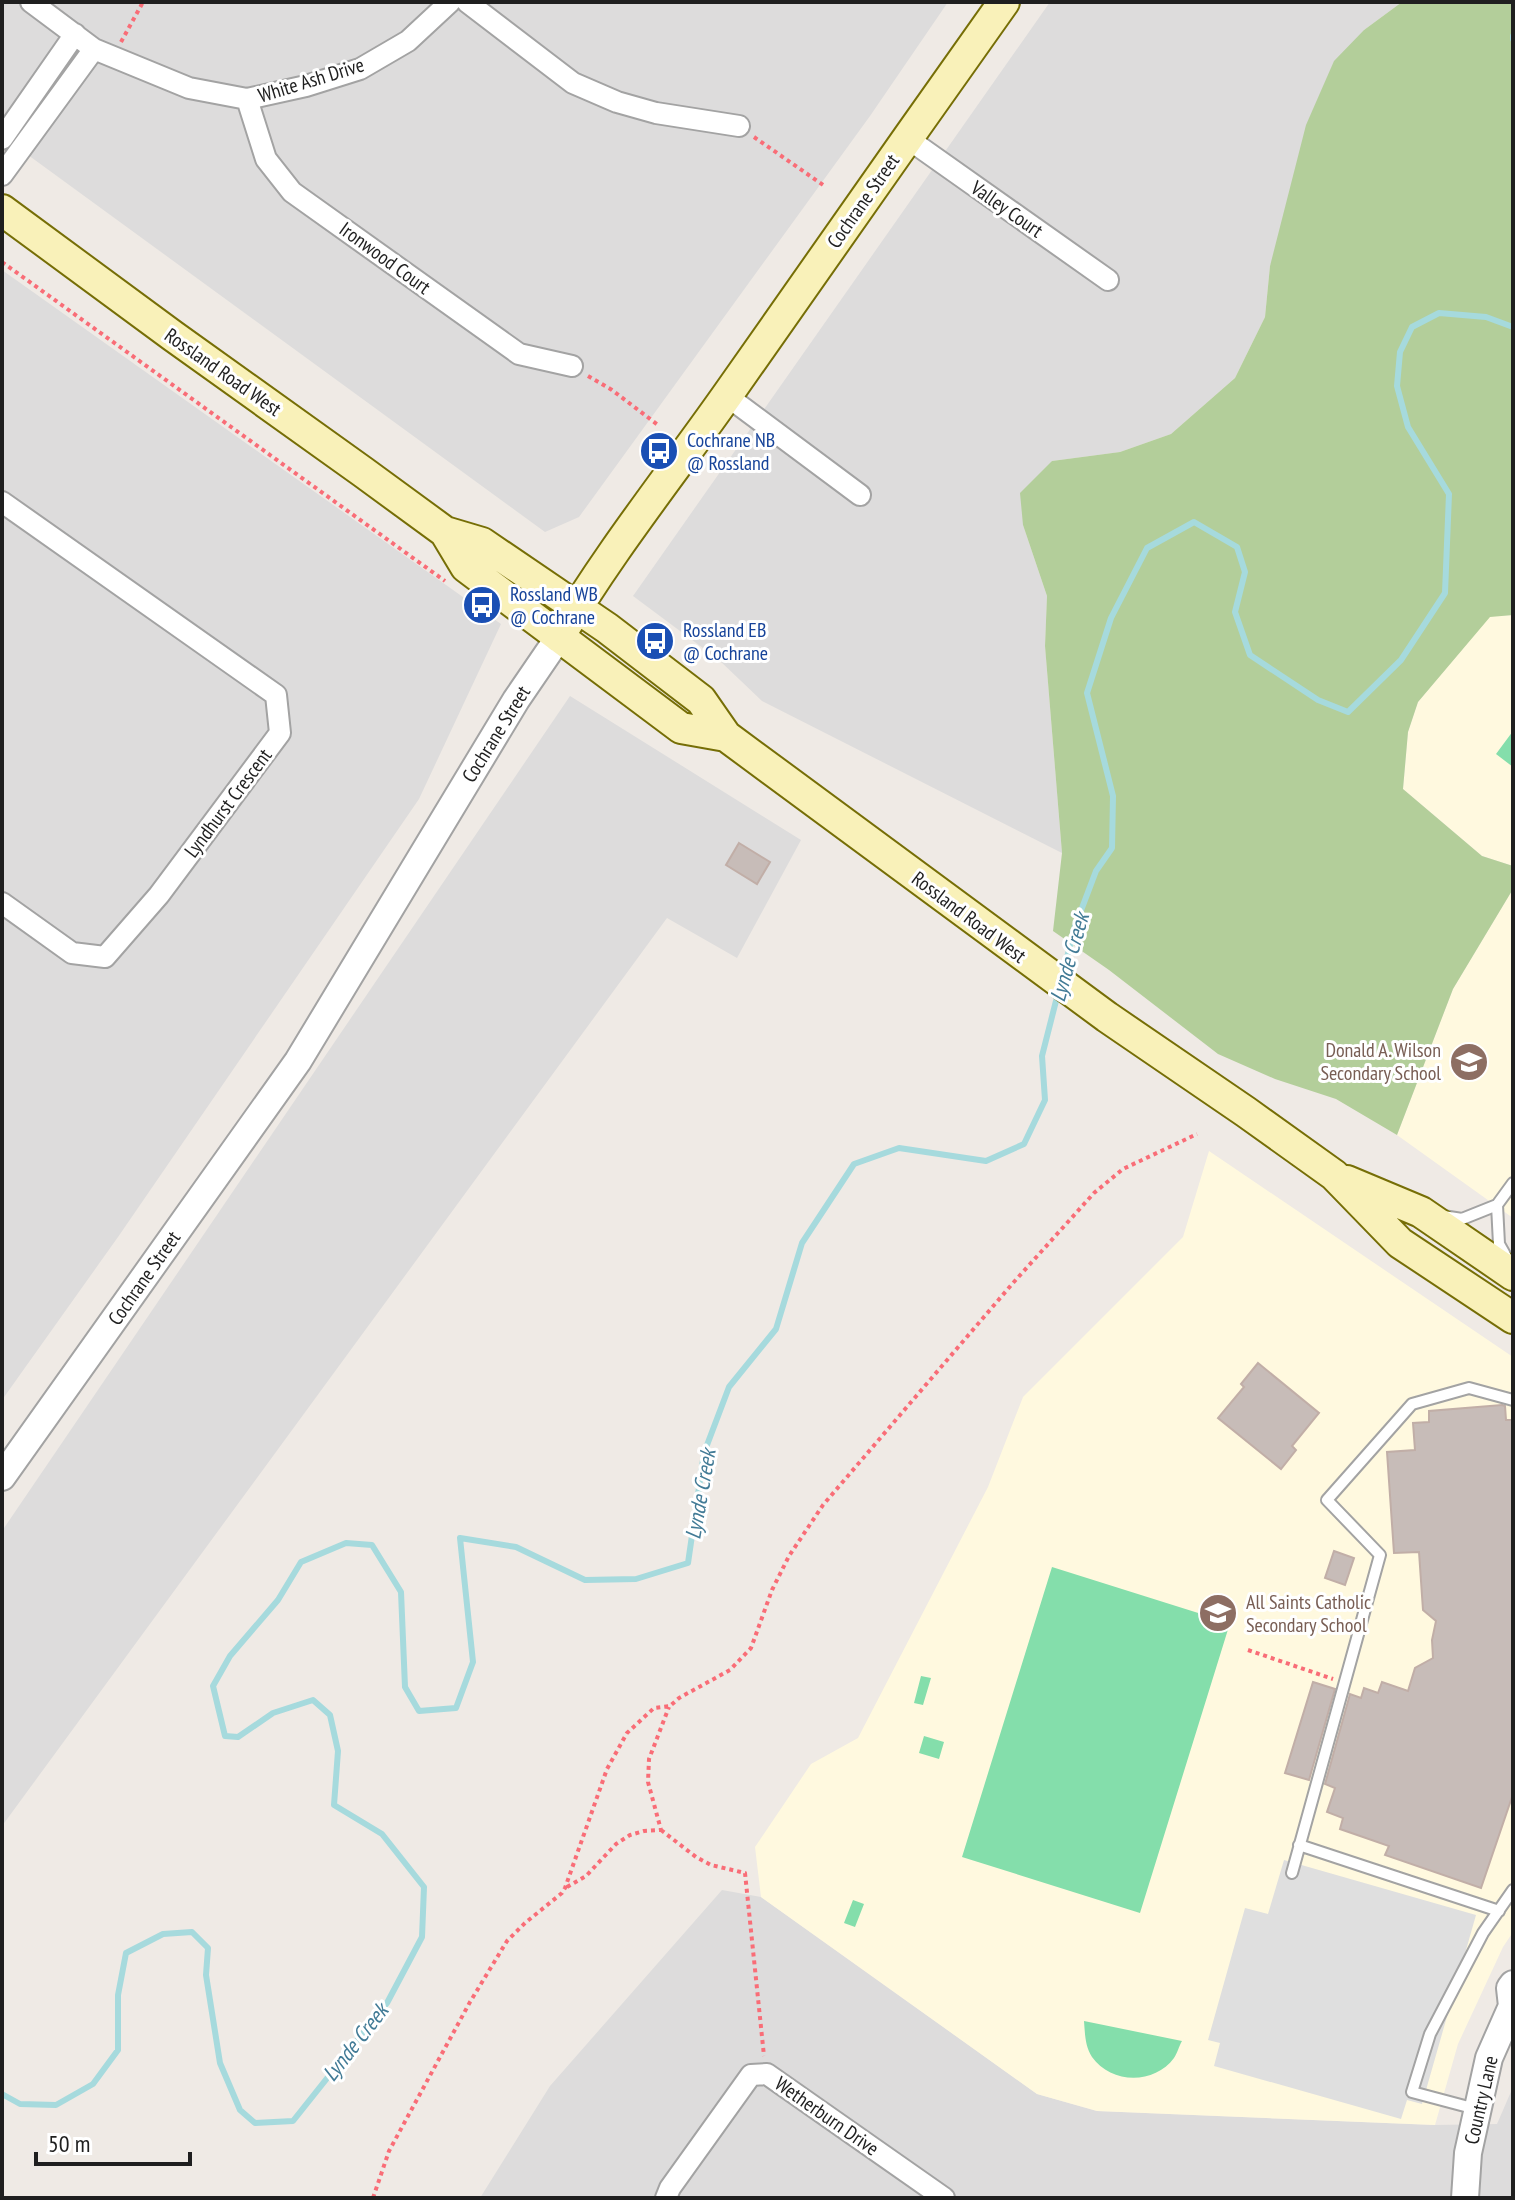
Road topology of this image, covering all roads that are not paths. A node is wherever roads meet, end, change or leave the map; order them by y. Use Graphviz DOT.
graph roads {
  1 [pos="31,2"];
  2 [pos="450,2"];
  3 [pos="467,2"];
  4 [pos="1004,2"];
  5 [pos="75,34"];
  6 [pos="94,49"];
  7 [pos="247,99"];
  8 [pos="739,126"];
  9 [pos="907,138"];
  10 [pos="2,139"];
  11 [pos="2,175"];
  12 [pos="2,210"];
  13 [pos="1108,280"];
  14 [pos="572,366"];
  15 [pos="727,396"];
  16 [pos="860,495"];
  17 [pos="2,502"];
  18 [pos="445,532"];
  19 [pos="576,608"];
  20 [pos="559,637"];
  21 [pos="726,736"];
  22 [pos="2,903"];
  23 [pos="1334,1175"];
  24 [pos="1513,1183"];
  25 [pos="1497,1205"];
  26 [pos="1421,1212"];
  27 [pos="1513,1272"];
  28 [pos="1513,1318"];
  29 [pos="1513,1400"];
  30 [pos="2,1477"];
  31 [pos="1299,1845"];
  32 [pos="1292,1873"];
  33 [pos="1513,1890"];
  34 [pos="1499,1911"];
  35 [pos="1513,1998"];
  36 [pos="1478,2110"];
  37 [pos="666,2198"];
  38 [pos="944,2198"];
  39 [pos="1465,2198"];
  1 -- 5 [label="street, White Ash Drive"];
  2 -- 7 [label="street, White Ash Drive"];
  3 -- 8 [label="street"];
  4 -- 9 [label="main road, Cochrane Street"];
  5 -- 6 [label="street, White Ash Drive"];
  5 -- 10 [label="street"];
  6 -- 7 [label="street, White Ash Drive"];
  6 -- 11 [label="street"];
  7 -- 14 [label="street, Ironwood Court"];
  9 -- 13 [label="street, Valley Court"];
  9 -- 15 [label="main road, Cochrane Street"];
  12 -- 18 [label="main road, Rossland Road West"];
  15 -- 16 [label="street"];
  15 -- 19 [label="main road, Cochrane Street"];
  17 -- 22 [label="street, Lyndhurst Crescent"];
  18 -- 19 [label="main road, Rossland Road West"];
  18 -- 20 [label="main road, Rossland Road West"];
  19 -- 20 [label="main road, Cochrane Street"];
  19 -- 21 [label="main road, Rossland Road West"];
  20 -- 21 [label="main road, Rossland Road West"];
  20 -- 30 [label="street, Cochrane Street"];
  21 -- 23 [label="main road, Rossland Road West"];
  23 -- 26 [label="main road, Rossland Road West"];
  23 -- 28 [label="main road, Rossland Road West"];
  24 -- 25 [label="lane"];
  25 -- 26 [label="lane"];
  25 -- 27 [label="lane"];
  26 -- 27 [label="main road, Rossland Road West"];
  29 -- 31 [label="lane"];
  31 -- 32 [label="lane"];
  31 -- 34 [label="lane"];
  33 -- 34 [label="lane"];
  34 -- 36 [label="lane"];
  35 -- 36 [label="street, Country Lane"];
  36 -- 39 [label="street, Country Lane"];
  37 -- 38 [label="street, Wetherburn Drive"];
}
